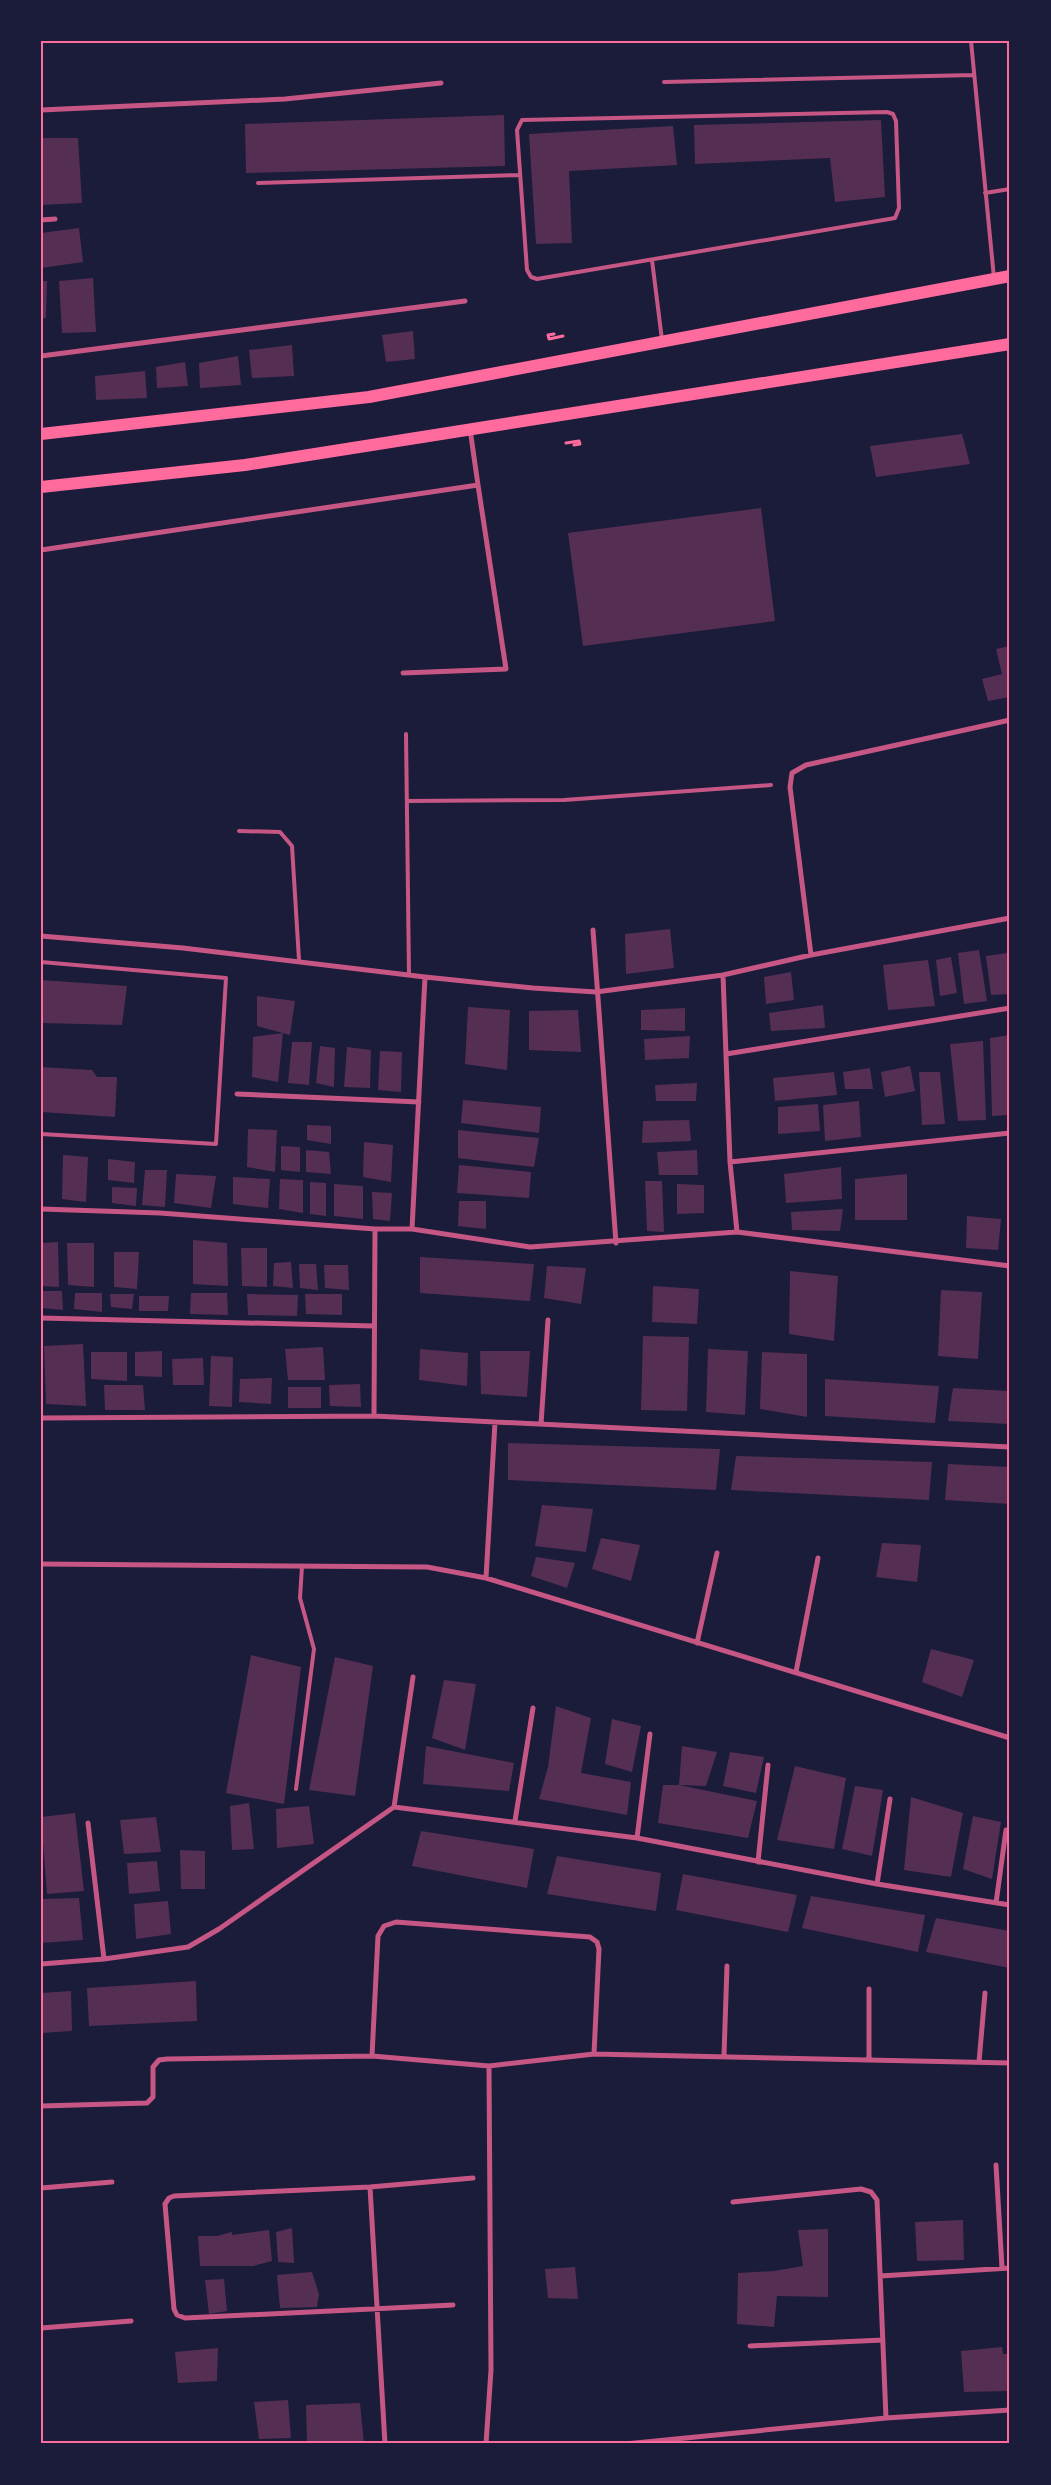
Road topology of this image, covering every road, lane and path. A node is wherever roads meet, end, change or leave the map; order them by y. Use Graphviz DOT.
graph roads {
  1 [pos="971,41"];
  2 [pos="974,75"];
  3 [pos="664,82"];
  4 [pos="441,83"];
  5 [pos="41,110"];
  6 [pos="520,175"];
  7 [pos="258,183"];
  8 [pos="1010,189"];
  9 [pos="985,193"];
  10 [pos="55,219"];
  11 [pos="41,220"];
  12 [pos="652,260"];
  13 [pos="1004,276"];
  14 [pos="465,301"];
  15 [pos="554,334"];
  16 [pos="563,336"];
  17 [pos="662,340"];
  18 [pos="1010,344"];
  19 [pos="41,356"];
  20 [pos="470,429"];
  21 [pos="41,434"];
  22 [pos="566,443"];
  23 [pos="574,445"];
  24 [pos="478,485"];
  25 [pos="41,487"];
  26 [pos="41,550"];
  27 [pos="403,672"];
  28 [pos="1010,720"];
  29 [pos="406,734"];
  30 [pos="771,785"];
  31 [pos="407,801"];
  32 [pos="239,831"];
  33 [pos="1010,918"];
  34 [pos="592,930"];
  35 [pos="41,936"];
  36 [pos="810,955"];
  37 [pos="299,960"];
  38 [pos="41,962"];
  39 [pos="409,974"];
  40 [pos="723,975"];
  41 [pos="425,977"];
  42 [pos="596,992"];
  43 [pos="1010,1008"];
  44 [pos="726,1054"];
  45 [pos="237,1094"];
  46 [pos="419,1102"];
  47 [pos="1010,1133"];
  48 [pos="41,1134"];
  49 [pos="730,1162"];
  50 [pos="41,1209"];
  51 [pos="375,1229"];
  52 [pos="412,1229"];
  53 [pos="737,1232"];
  54 [pos="616,1243"];
  55 [pos="1010,1266"];
  56 [pos="41,1318"];
  57 [pos="548,1320"];
  58 [pos="374,1326"];
  59 [pos="374,1416"];
  60 [pos="41,1418"];
  61 [pos="495,1422"];
  62 [pos="541,1424"];
  63 [pos="1010,1447"];
  64 [pos="717,1553"];
  65 [pos="818,1558"];
  66 [pos="41,1564"];
  67 [pos="302,1566"];
  68 [pos="486,1578"];
  69 [pos="698,1643"];
  70 [pos="796,1672"];
  71 [pos="413,1677"];
  72 [pos="533,1708"];
  73 [pos="650,1734"];
  74 [pos="1010,1738"];
  75 [pos="768,1765"];
  76 [pos="296,1789"];
  77 [pos="890,1799"];
  78 [pos="394,1807"];
  79 [pos="515,1820"];
  80 [pos="88,1822"];
  81 [pos="1006,1830"];
  82 [pos="637,1838"];
  83 [pos="758,1862"];
  84 [pos="877,1884"];
  85 [pos="996,1903"];
  86 [pos="1010,1905"];
  87 [pos="104,1959"];
  88 [pos="41,1964"];
  89 [pos="727,1966"];
  90 [pos="870,1989"];
  91 [pos="985,1993"];
  92 [pos="594,2054"];
  93 [pos="724,2055"];
  94 [pos="372,2056"];
  95 [pos="868,2059"];
  96 [pos="979,2062"];
  97 [pos="1010,2063"];
  98 [pos="489,2066"];
  99 [pos="41,2106"];
  100 [pos="996,2165"];
  101 [pos="473,2178"];
  102 [pos="112,2182"];
  103 [pos="370,2187"];
  104 [pos="41,2188"];
  105 [pos="733,2202"];
  106 [pos="1002,2268"];
  107 [pos="1010,2268"];
  108 [pos="880,2276"];
  109 [pos="453,2305"];
  110 [pos="376,2309"];
  111 [pos="131,2321"];
  112 [pos="41,2328"];
  113 [pos="883,2340"];
  114 [pos="750,2346"];
  115 [pos="1010,2410"];
  116 [pos="886,2418"];
  117 [pos="385,2444"];
  118 [pos="486,2444"];
  119 [pos="625,2444"];
  1 -- 2 [label="lane"];
  2 -- 3 [label="lane"];
  2 -- 9 [label="lane"];
  4 -- 5 [label="street"];
  6 -- 7 [label="lane"];
  6 -- 12 [label="lane"];
  6 -- 12 [label="lane"];
  8 -- 9 [label="lane"];
  9 -- 13 [label="lane"];
  10 -- 11 [label="street"];
  12 -- 17 [label="lane"];
  13 -- 17 [label="main road"];
  14 -- 19 [label="street"];
  15 -- 16 [label="path"];
  17 -- 21 [label="main road"];
  18 -- 20 [label="main road"];
  20 -- 24 [label="street"];
  20 -- 25 [label="main road"];
  22 -- 23 [label="path"];
  24 -- 26 [label="street"];
  24 -- 27 [label="street"];
  28 -- 36 [label="street"];
  29 -- 31 [label="lane"];
  30 -- 31 [label="lane"];
  31 -- 39 [label="lane"];
  32 -- 37 [label="lane"];
  33 -- 36 [label="street"];
  34 -- 42 [label="street"];
  35 -- 37 [label="street"];
  36 -- 40 [label="street"];
  37 -- 39 [label="street"];
  38 -- 48 [label="lane"];
  39 -- 41 [label="street"];
  40 -- 42 [label="street"];
  40 -- 44 [label="street"];
  41 -- 42 [label="street"];
  41 -- 46 [label="street"];
  42 -- 54 [label="street"];
  43 -- 44 [label="street"];
  44 -- 49 [label="street"];
  45 -- 46 [label="street"];
  46 -- 52 [label="street"];
  47 -- 49 [label="street"];
  49 -- 53 [label="street"];
  50 -- 51 [label="street"];
  51 -- 52 [label="street"];
  51 -- 58 [label="street"];
  52 -- 54 [label="street"];
  53 -- 54 [label="street"];
  53 -- 55 [label="street"];
  56 -- 58 [label="street"];
  57 -- 62 [label="street"];
  58 -- 59 [label="street"];
  59 -- 60 [label="street"];
  59 -- 61 [label="street"];
  61 -- 62 [label="street"];
  61 -- 68 [label="street"];
  62 -- 63 [label="street"];
  64 -- 69 [label="street"];
  65 -- 70 [label="street"];
  66 -- 67 [label="street"];
  67 -- 68 [label="street"];
  67 -- 76 [label="lane"];
  68 -- 69 [label="street"];
  69 -- 70 [label="street"];
  70 -- 74 [label="street"];
  71 -- 78 [label="street"];
  72 -- 79 [label="street"];
  73 -- 82 [label="street"];
  75 -- 83 [label="street"];
  77 -- 84 [label="street"];
  78 -- 79 [label="street"];
  78 -- 87 [label="street"];
  79 -- 82 [label="street"];
  80 -- 87 [label="street"];
  81 -- 85 [label="street"];
  82 -- 83 [label="street"];
  83 -- 84 [label="street"];
  84 -- 85 [label="street"];
  85 -- 86 [label="street"];
  87 -- 88 [label="street"];
  89 -- 93 [label="street"];
  90 -- 95 [label="street"];
  91 -- 96 [label="street"];
  92 -- 93 [label="street"];
  92 -- 94 [label="street"];
  92 -- 98 [label="street"];
  93 -- 95 [label="street"];
  94 -- 98 [label="street"];
  94 -- 99 [label="street"];
  95 -- 96 [label="street"];
  96 -- 97 [label="street"];
  98 -- 118 [label="street"];
  100 -- 106 [label="street"];
  101 -- 103 [label="street"];
  102 -- 104 [label="street"];
  103 -- 110 [label="street"];
  103 -- 110 [label="street"];
  105 -- 108 [label="street"];
  106 -- 107 [label="street"];
  106 -- 108 [label="street"];
  108 -- 113 [label="street"];
  109 -- 110 [label="street"];
  110 -- 117 [label="street"];
  111 -- 112 [label="street"];
  113 -- 114 [label="street"];
  113 -- 116 [label="street"];
  115 -- 116 [label="street"];
  116 -- 119 [label="street"];
}
